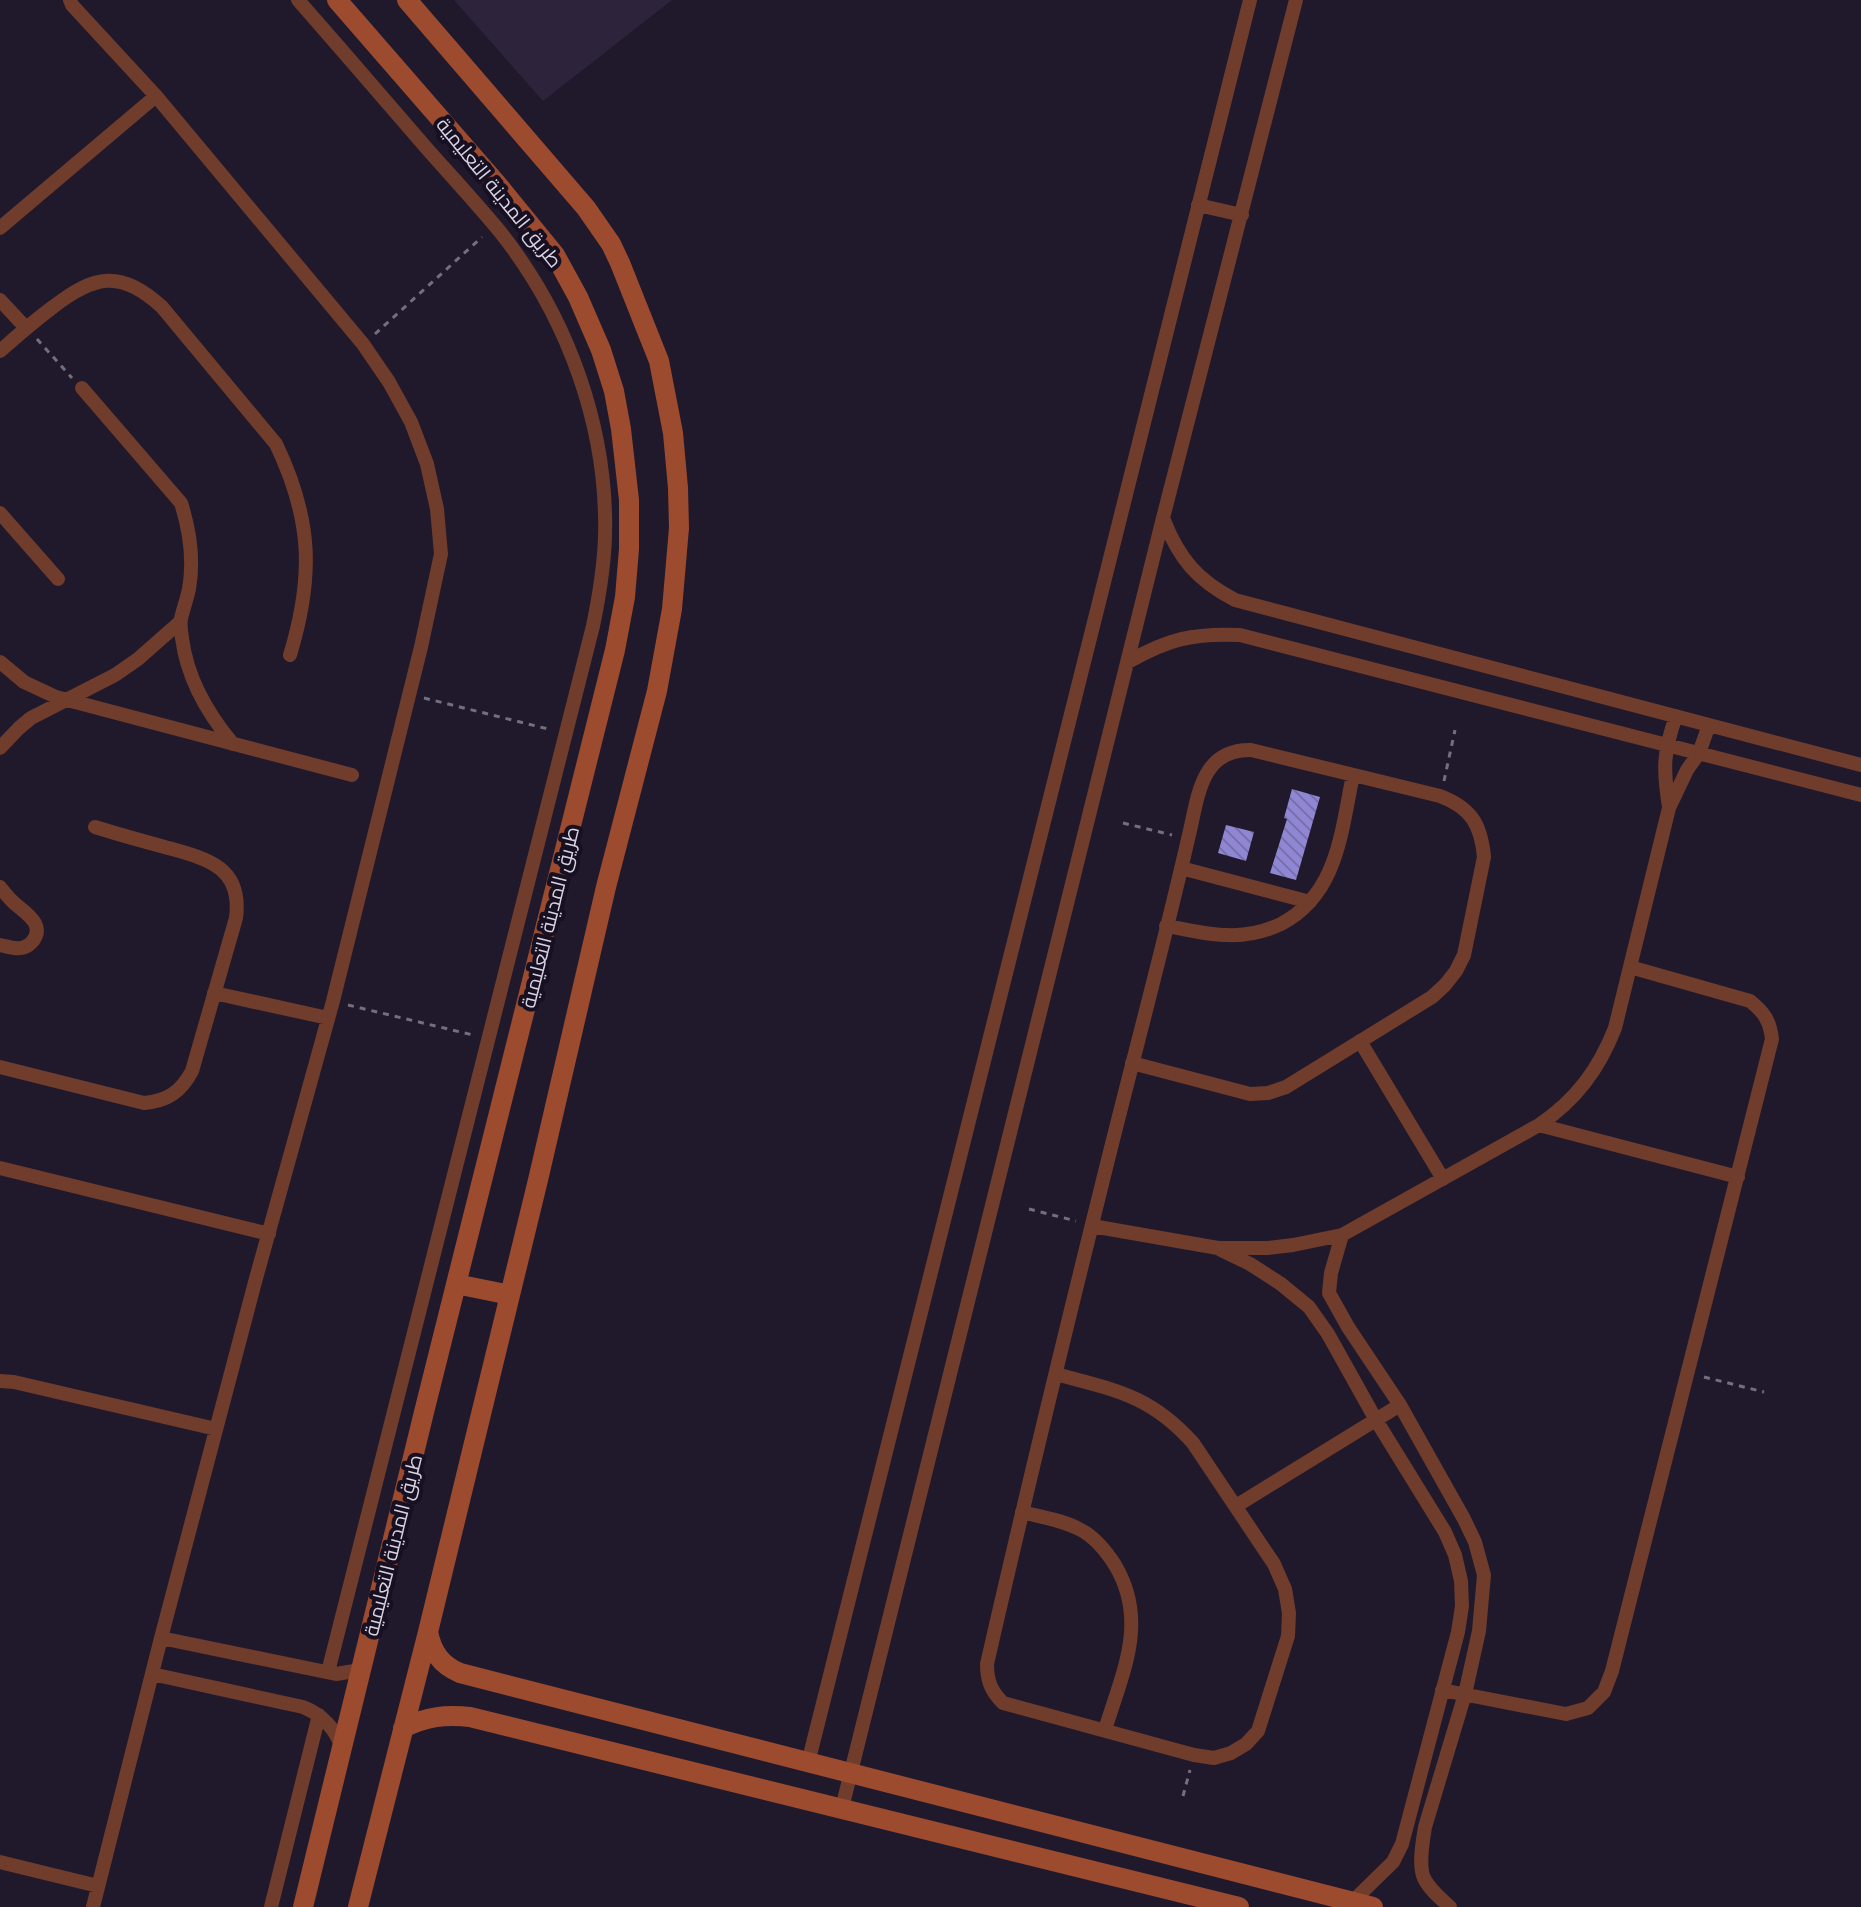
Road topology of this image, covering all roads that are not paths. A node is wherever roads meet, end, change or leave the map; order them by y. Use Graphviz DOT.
graph roads {
  1 [pos="57,0"];
  2 [pos="298,0"];
  3 [pos="337,0"];
  4 [pos="407,0"];
  5 [pos="1250,0"];
  6 [pos="1296,0"];
  7 [pos="71,3"];
  8 [pos="156,96"];
  9 [pos="1198,205"];
  10 [pos="1242,215"];
  11 [pos="0,228"];
  12 [pos="0,300"];
  13 [pos="26,328"];
  14 [pos="0,351"];
  15 [pos="82,388"];
  16 [pos="0,513"];
  17 [pos="1163,518"];
  18 [pos="58,579"];
  19 [pos="180,622"];
  20 [pos="290,655"];
  21 [pos="0,662"];
  22 [pos="1128,662"];
  23 [pos="64,700"];
  24 [pos="1676,716"];
  25 [pos="1709,725"];
  26 [pos="233,744"];
  27 [pos="1666,744"];
  28 [pos="0,748"];
  29 [pos="1699,753"];
  30 [pos="1861,765"];
  31 [pos="352,775"];
  32 [pos="1353,775"];
  33 [pos="1861,795"];
  34 [pos="1669,808"];
  35 [pos="95,827"];
  36 [pos="1181,868"];
  37 [pos="0,887"];
  38 [pos="1310,902"];
  39 [pos="1166,926"];
  40 [pos="0,945"];
  41 [pos="1630,967"];
  42 [pos="214,993"];
  43 [pos="328,1018"];
  44 [pos="1360,1041"];
  45 [pos="1132,1063"];
  46 [pos="0,1067"];
  47 [pos="1539,1125"];
  48 [pos="0,1168"];
  49 [pos="1738,1177"];
  50 [pos="1443,1179"];
  51 [pos="1092,1226"];
  52 [pos="269,1234"];
  53 [pos="1342,1235"];
  54 [pos="1218,1248"];
  55 [pos="456,1284"];
  56 [pos="510,1295"];
  57 [pos="1056,1374"];
  58 [pos="0,1381"];
  59 [pos="1400,1405"];
  60 [pos="1376,1420"];
  61 [pos="216,1429"];
  62 [pos="1236,1506"];
  63 [pos="1022,1512"];
  64 [pos="428,1632"];
  65 [pos="161,1638"];
  66 [pos="362,1668"];
  67 [pos="328,1672"];
  68 [pos="152,1674"];
  69 [pos="1442,1690"];
  70 [pos="1465,1694"];
  71 [pos="319,1715"];
  72 [pos="403,1728"];
  73 [pos="1105,1730"];
  74 [pos="342,1748"];
  75 [pos="808,1763"];
  76 [pos="851,1774"];
  77 [pos="842,1808"];
  78 [pos="0,1862"];
  79 [pos="98,1886"];
  80 [pos="1352,1902"];
  81 [pos="93,1907"];
  82 [pos="271,1907"];
  83 [pos="303,1907"];
  84 [pos="358,1907"];
  85 [pos="1239,1907"];
  86 [pos="1373,1907"];
  87 [pos="1450,1907"];
  1 -- 7 [label="street"];
  2 -- 67 [label="street"];
  3 -- 55 [label="street, طريق المدينة التعليمية"];
  4 -- 56 [label="street"];
  5 -- 9 [label="street"];
  6 -- 10 [label="street"];
  7 -- 8 [label="street"];
  8 -- 11 [label="street"];
  8 -- 43 [label="street"];
  9 -- 10 [label="street"];
  9 -- 75 [label="street"];
  10 -- 17 [label="street"];
  12 -- 13 [label="street"];
  13 -- 14 [label="street"];
  13 -- 20 [label="street"];
  15 -- 19 [label="street"];
  16 -- 18 [label="street"];
  17 -- 22 [label="street"];
  17 -- 24 [label="street"];
  19 -- 23 [label="street"];
  19 -- 26 [label="street"];
  21 -- 23 [label="street"];
  22 -- 27 [label="street"];
  22 -- 76 [label="street"];
  23 -- 26 [label="street"];
  23 -- 28 [label="street"];
  24 -- 25 [label="street"];
  24 -- 27 [label="street"];
  25 -- 29 [label="street"];
  25 -- 30 [label="street"];
  26 -- 31 [label="street"];
  27 -- 29 [label="street"];
  27 -- 34 [label="street"];
  29 -- 33 [label="street"];
  29 -- 34 [label="street"];
  32 -- 36 [label="street"];
  32 -- 38 [label="street"];
  32 -- 44 [label="street"];
  34 -- 41 [label="street"];
  35 -- 42 [label="street"];
  36 -- 38 [label="street"];
  36 -- 39 [label="street"];
  37 -- 40 [label="street"];
  38 -- 39 [label="street"];
  39 -- 45 [label="street"];
  41 -- 47 [label="street"];
  41 -- 49 [label="street"];
  42 -- 43 [label="street"];
  42 -- 46 [label="street"];
  43 -- 52 [label="street"];
  44 -- 45 [label="street"];
  44 -- 50 [label="street"];
  45 -- 51 [label="street"];
  47 -- 49 [label="street"];
  47 -- 50 [label="street"];
  48 -- 52 [label="street"];
  49 -- 70 [label="street"];
  50 -- 53 [label="street"];
  51 -- 54 [label="street"];
  51 -- 57 [label="street"];
  52 -- 61 [label="street"];
  53 -- 54 [label="street"];
  53 -- 59 [label="street"];
  54 -- 60 [label="street"];
  55 -- 56 [label="street"];
  55 -- 66 [label="street, طريق المدينة التعليمية"];
  56 -- 64 [label="street"];
  57 -- 62 [label="street"];
  57 -- 63 [label="street"];
  58 -- 61 [label="street"];
  59 -- 60 [label="street"];
  59 -- 70 [label="street"];
  60 -- 62 [label="street"];
  60 -- 69 [label="street"];
  61 -- 65 [label="street"];
  62 -- 73 [label="street"];
  63 -- 73 [label="street"];
  63 -- 73 [label="street"];
  64 -- 72 [label="street"];
  64 -- 75 [label="street"];
  65 -- 67 [label="street"];
  65 -- 68 [label="street"];
  66 -- 67 [label="street"];
  66 -- 74 [label="street, طريق المدينة التعليمية"];
  68 -- 71 [label="street"];
  68 -- 79 [label="street"];
  69 -- 70 [label="street"];
  69 -- 80 [label="street"];
  70 -- 87 [label="street"];
  71 -- 74 [label="street"];
  71 -- 82 [label="street"];
  72 -- 77 [label="street"];
  72 -- 84 [label="street"];
  74 -- 83 [label="street, طريق المدينة التعليمية"];
  75 -- 76 [label="street"];
  76 -- 77 [label="street"];
  76 -- 80 [label="street"];
  77 -- 85 [label="street"];
  78 -- 79 [label="street"];
  79 -- 81 [label="street"];
  80 -- 86 [label="street"];
}
